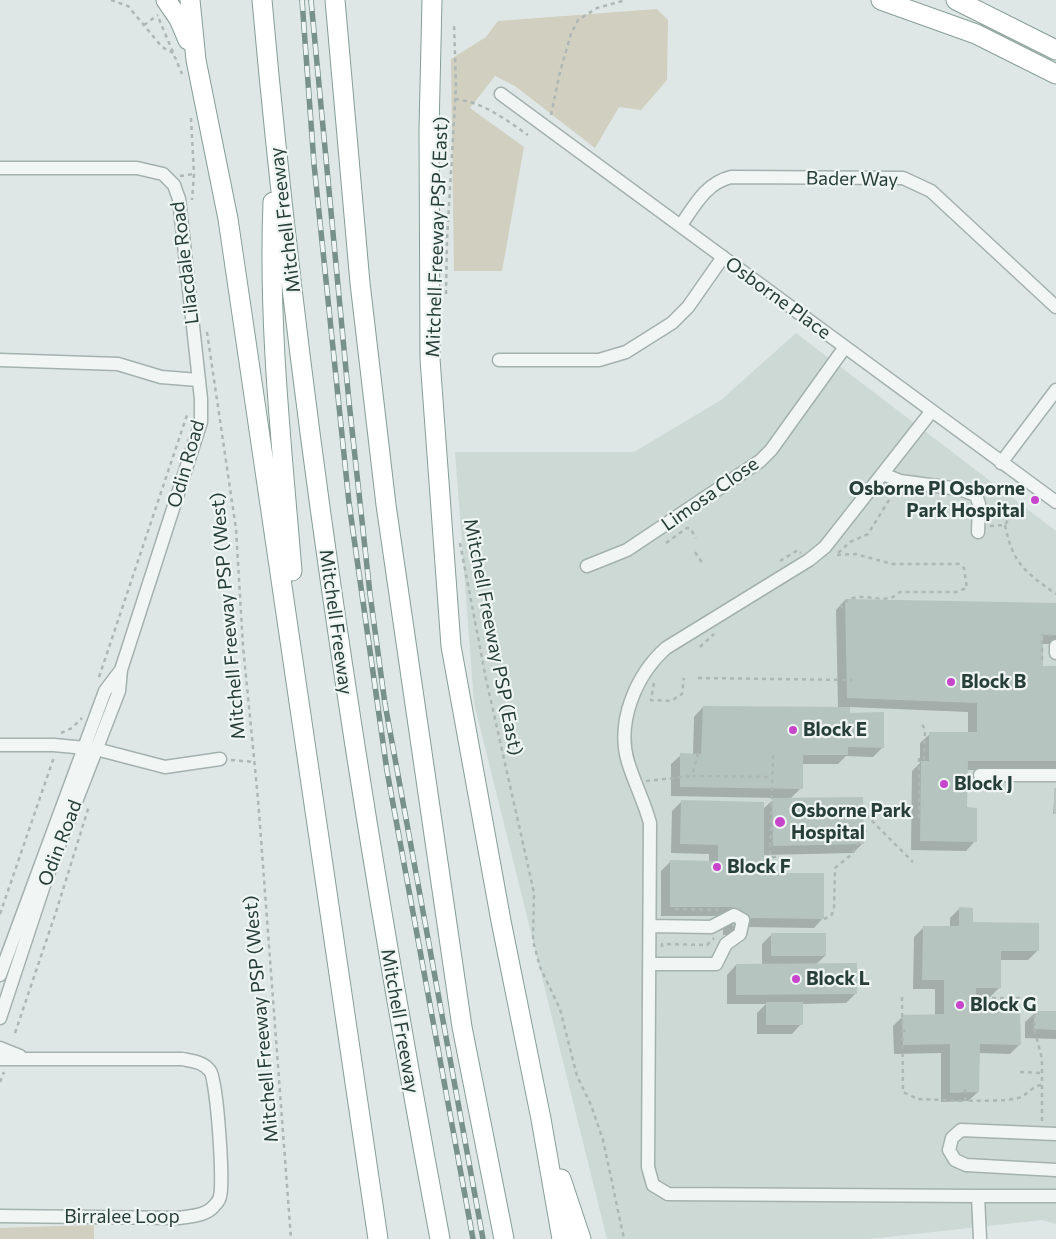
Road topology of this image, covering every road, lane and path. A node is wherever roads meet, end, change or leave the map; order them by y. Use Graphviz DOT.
graph roads {
  1 [pos="111,0"];
  2 [pos="190,0"];
  3 [pos="262,0"];
  4 [pos="335,0"];
  5 [pos="432,0"];
  6 [pos="446,0"];
  7 [pos="626,0"];
  8 [pos="881,0"];
  9 [pos="956,0"];
  10 [pos="160,9"];
  11 [pos="454,23"];
  12 [pos="144,25"];
  13 [pos="432,39"];
  14 [pos="1056,50"];
  15 [pos="174,54"];
  16 [pos="196,60"];
  17 [pos="1056,74"];
  18 [pos="182,76"];
  19 [pos="501,94"];
  20 [pos="455,99"];
  21 [pos="191,113"];
  22 [pos="551,117"];
  23 [pos="528,135"];
  24 [pos="275,144"];
  25 [pos="0,168"];
  26 [pos="192,204"];
  27 [pos="681,225"];
  28 [pos="723,258"];
  29 [pos="446,300"];
  30 [pos="1056,307"];
  31 [pos="207,329"];
  32 [pos="845,347"];
  33 [pos="0,360"];
  34 [pos="499,360"];
  35 [pos="198,380"];
  36 [pos="1056,390"];
  37 [pos="196,401"];
  38 [pos="932,412"];
  39 [pos="1001,463"];
  40 [pos="883,474"];
  41 [pos="897,488"];
  42 [pos="1056,502"];
  43 [pos="1016,507"];
  44 [pos="1005,525"];
  45 [pos="979,530"];
  46 [pos="458,534"];
  47 [pos="696,538"];
  48 [pos="666,543"];
  49 [pos="695,552"];
  50 [pos="703,564"];
  51 [pos="587,566"];
  52 [pos="1056,594"];
  53 [pos="843,608"];
  54 [pos="1056,646"];
  55 [pos="1056,653"];
  56 [pos="99,677"];
  57 [pos="684,678"];
  58 [pos="698,678"];
  59 [pos="852,680"];
  60 [pos="651,700"];
  61 [pos="86,714"];
  62 [pos="921,722"];
  63 [pos="61,733"];
  64 [pos="0,745"];
  65 [pos="90,749"];
  66 [pos="306,749"];
  67 [pos="698,753"];
  68 [pos="773,755"];
  69 [pos="54,757"];
  70 [pos="220,759"];
  71 [pos="255,762"];
  72 [pos="980,775"];
  73 [pos="1056,775"];
  74 [pos="692,776"];
  75 [pos="772,777"];
  76 [pos="636,782"];
  77 [pos="90,801"];
  78 [pos="866,815"];
  79 [pos="919,818"];
  80 [pos="866,830"];
  81 [pos="780,857"];
  82 [pos="913,862"];
  83 [pos="675,909"];
  84 [pos="722,910"];
  85 [pos="0,914"];
  86 [pos="824,918"];
  87 [pos="650,926"];
  88 [pos="717,936"];
  89 [pos="662,950"];
  90 [pos="650,964"];
  91 [pos="0,975"];
  92 [pos="902,998"];
  93 [pos="976,998"];
  94 [pos="0,1018"];
  95 [pos="902,1030"];
  96 [pos="908,1031"];
  97 [pos="15,1033"];
  98 [pos="0,1048"];
  99 [pos="24,1058"];
  100 [pos="3,1063"];
  101 [pos="1020,1072"];
  102 [pos="1042,1073"];
  103 [pos="0,1082"];
  104 [pos="1042,1085"];
  105 [pos="965,1089"];
  106 [pos="965,1101"];
  107 [pos="541,1119"];
  108 [pos="1042,1121"];
  109 [pos="1056,1134"];
  110 [pos="1056,1170"];
  111 [pos="978,1196"];
  112 [pos="1056,1196"];
  113 [pos="0,1216"];
  114 [pos="292,1239"];
  115 [pos="378,1239"];
  116 [pos="440,1239"];
  117 [pos="504,1239"];
  118 [pos="562,1239"];
  119 [pos="581,1239"];
  120 [pos="624,1239"];
  121 [pos="980,1239"];
  1 -- 12 [label="path"];
  2 -- 16 [label="highway"];
  3 -- 24 [label="highway, Mitchell Freeway"];
  4 -- 117 [label="highway"];
  5 -- 13 [label="highway"];
  6 -- 13 [label="highway"];
  7 -- 22 [label="path"];
  8 -- 17 [label="highway"];
  9 -- 14 [label="highway"];
  10 -- 12 [label="path"];
  10 -- 15 [label="path"];
  10 -- 16 [label="highway"];
  11 -- 20 [label="path, Mitchell Freeway PSP (East)"];
  12 -- 15 [label="path"];
  13 -- 107 [label="highway"];
  15 -- 18 [label="path"];
  16 -- 66 [label="highway"];
  19 -- 27 [label="street, Osborne Place"];
  20 -- 23 [label="path"];
  20 -- 29 [label="path, Mitchell Freeway PSP (East)"];
  21 -- 26 [label="path"];
  24 -- 66 [label="highway"];
  24 -- 116 [label="highway, Mitchell Freeway"];
  25 -- 35 [label="street, Lilacdale Road"];
  27 -- 28 [label="street, Osborne Place"];
  27 -- 30 [label="street, Bader Way"];
  28 -- 32 [label="street, Osborne Place"];
  28 -- 34 [label="street"];
  31 -- 71 [label="path, Mitchell Freeway PSP (West)"];
  32 -- 38 [label="street, Osborne Place"];
  32 -- 51 [label="street, Limosa Close"];
  33 -- 35 [label="street"];
  35 -- 37 [label="street, Lilacdale Road"];
  36 -- 39 [label="street"];
  37 -- 56 [label="path"];
  37 -- 65 [label="street, Odin Road"];
  38 -- 39 [label="street, Osborne Place"];
  38 -- 40 [label="street"];
  39 -- 42 [label="street, Osborne Place"];
  40 -- 45 [label="street"];
  40 -- 76 [label="street"];
  41 -- 53 [label="path"];
  43 -- 44 [label="path"];
  44 -- 45 [label="path"];
  44 -- 52 [label="path"];
  46 -- 120 [label="path, Mitchell Freeway PSP (East)"];
  47 -- 48 [label="path"];
  49 -- 50 [label="path"];
  54 -- 55 [label="street"];
  57 -- 60 [label="path"];
  58 -- 59 [label="path"];
  61 -- 63 [label="path"];
  62 -- 79 [label="path"];
  64 -- 65 [label="street"];
  65 -- 70 [label="street"];
  65 -- 91 [label="street, Odin Road"];
  65 -- 94 [label="street, Odin Road"];
  66 -- 115 [label="highway"];
  67 -- 74 [label="path"];
  68 -- 75 [label="path"];
  69 -- 85 [label="path"];
  70 -- 71 [label="path"];
  71 -- 114 [label="path, Mitchell Freeway PSP (West)"];
  72 -- 73 [label="street"];
  74 -- 75 [label="path"];
  74 -- 76 [label="path"];
  75 -- 81 [label="path"];
  76 -- 87 [label="street"];
  77 -- 97 [label="path"];
  78 -- 82 [label="path"];
  80 -- 86 [label="path"];
  83 -- 84 [label="path"];
  87 -- 90 [label="street"];
  87 -- 90 [label="street"];
  88 -- 89 [label="path"];
  90 -- 111 [label="street"];
  92 -- 95 [label="path"];
  93 -- 102 [label="path"];
  95 -- 96 [label="path"];
  95 -- 106 [label="path"];
  98 -- 99 [label="street, Birralee Loop"];
  99 -- 100 [label="street, Birralee Loop"];
  99 -- 113 [label="street, Birralee Loop"];
  100 -- 103 [label="path"];
  101 -- 102 [label="path"];
  102 -- 104 [label="path"];
  104 -- 106 [label="path"];
  104 -- 108 [label="path"];
  105 -- 106 [label="path"];
  107 -- 118 [label="highway"];
  107 -- 119 [label="highway"];
  109 -- 110 [label="street"];
  111 -- 112 [label="street"];
  111 -- 121 [label="street"];
}
